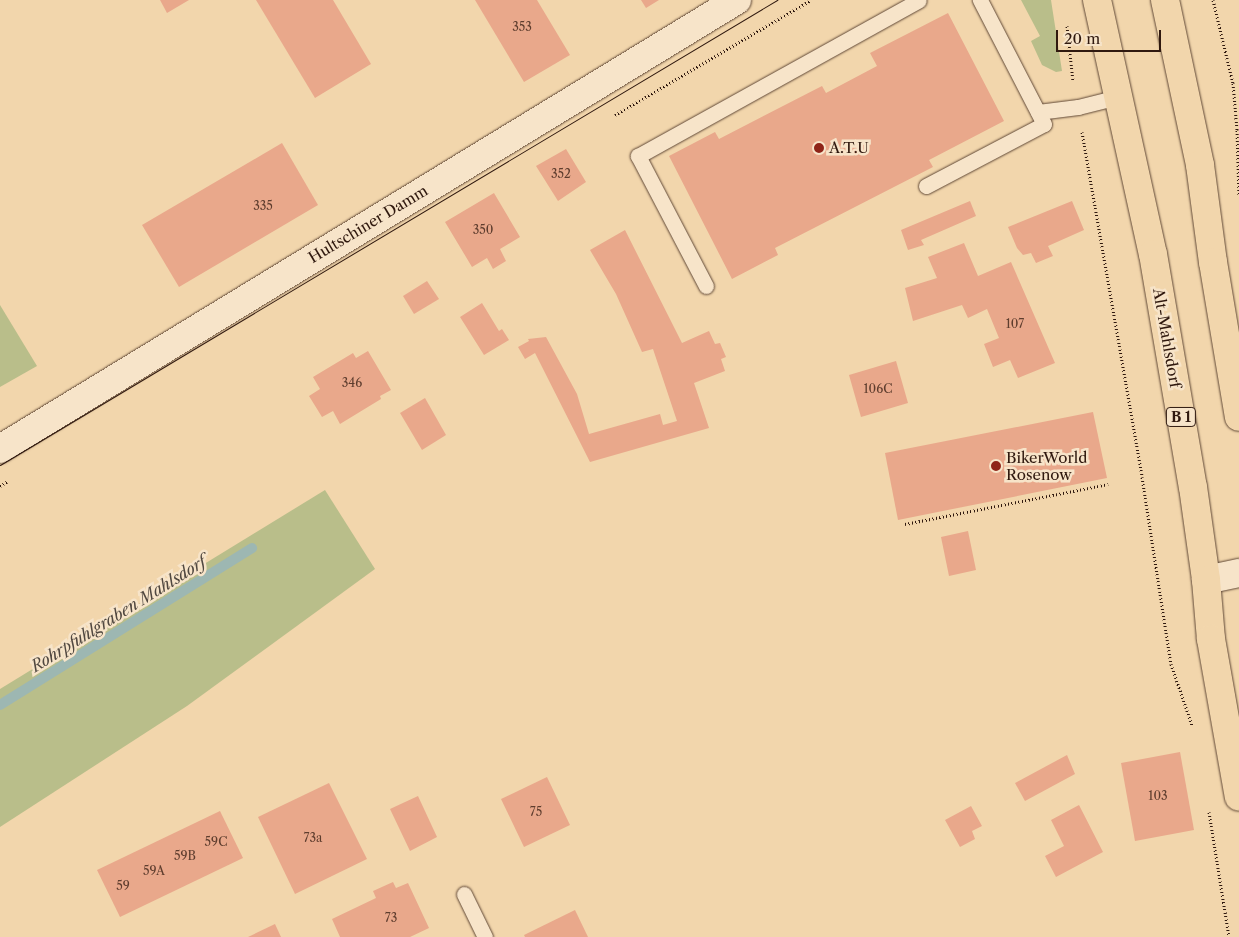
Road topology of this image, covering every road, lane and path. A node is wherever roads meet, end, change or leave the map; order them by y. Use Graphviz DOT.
graph roads {
  1 [pos="738,0"];
  2 [pos="920,0"];
  3 [pos="980,0"];
  4 [pos="1097,0"];
  5 [pos="1165,0"];
  6 [pos="1213,0"];
  7 [pos="1067,18"];
  8 [pos="1118,98"];
  9 [pos="1078,107"];
  10 [pos="1038,112"];
  11 [pos="926,186"];
  12 [pos="1239,199"];
  13 [pos="706,286"];
  14 [pos="1239,417"];
  15 [pos="0,450"];
  16 [pos="1108,484"];
  17 [pos="905,524"];
  18 [pos="1239,573"];
  19 [pos="1206,580"];
  20 [pos="1192,726"];
  21 [pos="1239,797"];
  22 [pos="1208,804"];
  23 [pos="464,894"];
  24 [pos="485,937"];
  25 [pos="1229,937"];
  1 -- 15 [label="main road, Hultschiner Damm"];
  2 -- 13 [label="lane"];
  3 -- 10 [label="lane"];
  4 -- 8 [label="main road, Alt-Mahlsdorf / B 1"];
  5 -- 14 [label="main road"];
  6 -- 12 [label="path"];
  7 -- 9 [label="path"];
  8 -- 9 [label="lane"];
  8 -- 19 [label="main road, Alt-Mahlsdorf / B 1"];
  9 -- 10 [label="lane"];
  9 -- 20 [label="path"];
  10 -- 11 [label="lane"];
  16 -- 17 [label="path"];
  18 -- 19 [label="main road"];
  19 -- 21 [label="main road, Alt-Mahlsdorf / B 1"];
  22 -- 25 [label="path"];
  23 -- 24 [label="lane"];
}
